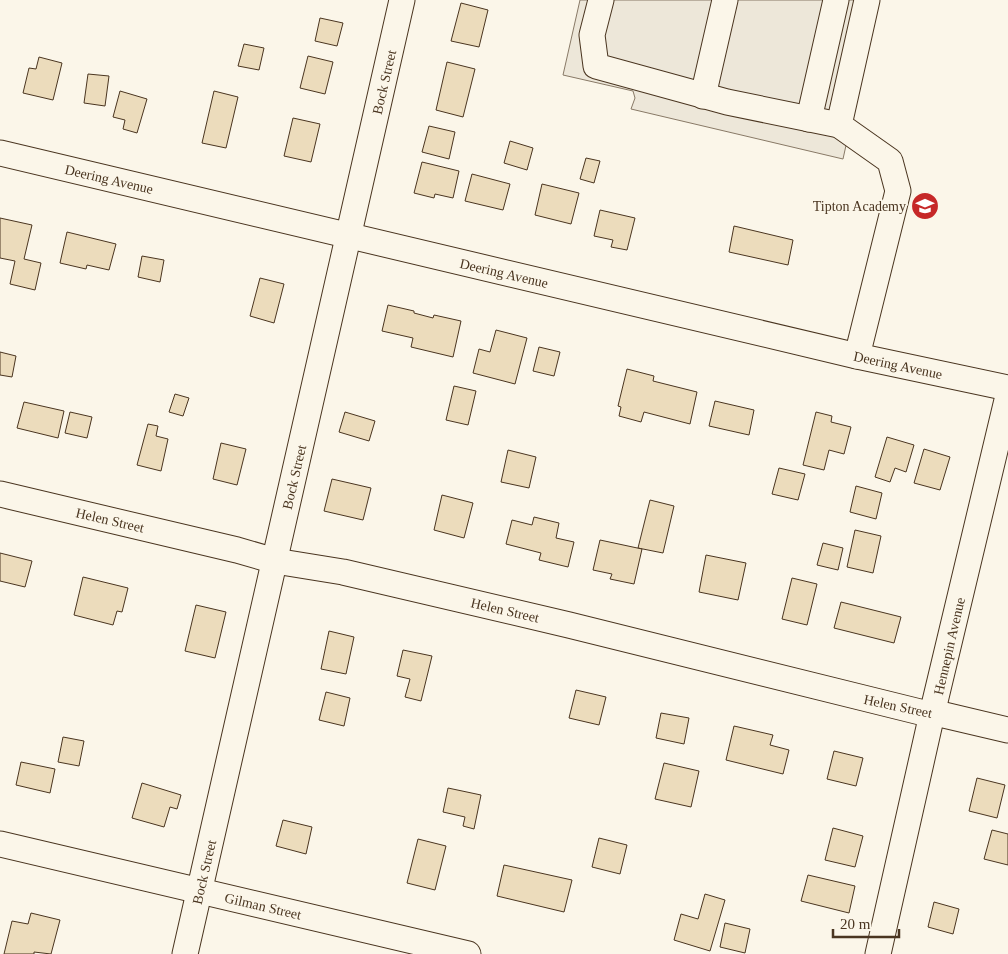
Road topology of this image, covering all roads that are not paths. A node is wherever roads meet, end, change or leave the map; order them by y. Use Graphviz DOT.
graph roads {
  1 [pos="402,0"];
  2 [pos="601,0"];
  3 [pos="725,0"];
  4 [pos="836,0"];
  5 [pos="867,0"];
  6 [pos="703,96"];
  7 [pos="809,119"];
  8 [pos="839,124"];
  9 [pos="0,153"];
  10 [pos="350,236"];
  11 [pos="857,356"];
  12 [pos="1008,388"];
  13 [pos="1008,396"];
  14 [pos="0,494"];
  15 [pos="275,561"];
  16 [pos="932,714"];
  17 [pos="1008,730"];
  18 [pos="0,844"];
  19 [pos="200,891"];
  20 [pos="185,954"];
  21 [pos="468,954"];
  22 [pos="878,954"];
  1 -- 10 [label="street, Bock Street"];
  2 -- 6 [label="street"];
  3 -- 6 [label="street"];
  4 -- 7 [label="street"];
  5 -- 8 [label="street"];
  6 -- 7 [label="street"];
  7 -- 8 [label="street"];
  8 -- 11 [label="street"];
  9 -- 10 [label="street, Deering Avenue"];
  10 -- 11 [label="street, Deering Avenue"];
  10 -- 15 [label="street, Bock Street"];
  11 -- 12 [label="street, Deering Avenue"];
  13 -- 16 [label="street, Hennepin Avenue"];
  14 -- 15 [label="street, Helen Street"];
  15 -- 16 [label="street, Helen Street"];
  15 -- 19 [label="street, Bock Street"];
  16 -- 17 [label="street, Helen Street"];
  16 -- 22 [label="street, Hennepin Avenue"];
  18 -- 19 [label="street, Gilman Street"];
  19 -- 20 [label="street, Bock Street"];
  19 -- 21 [label="street, Gilman Street"];
}
